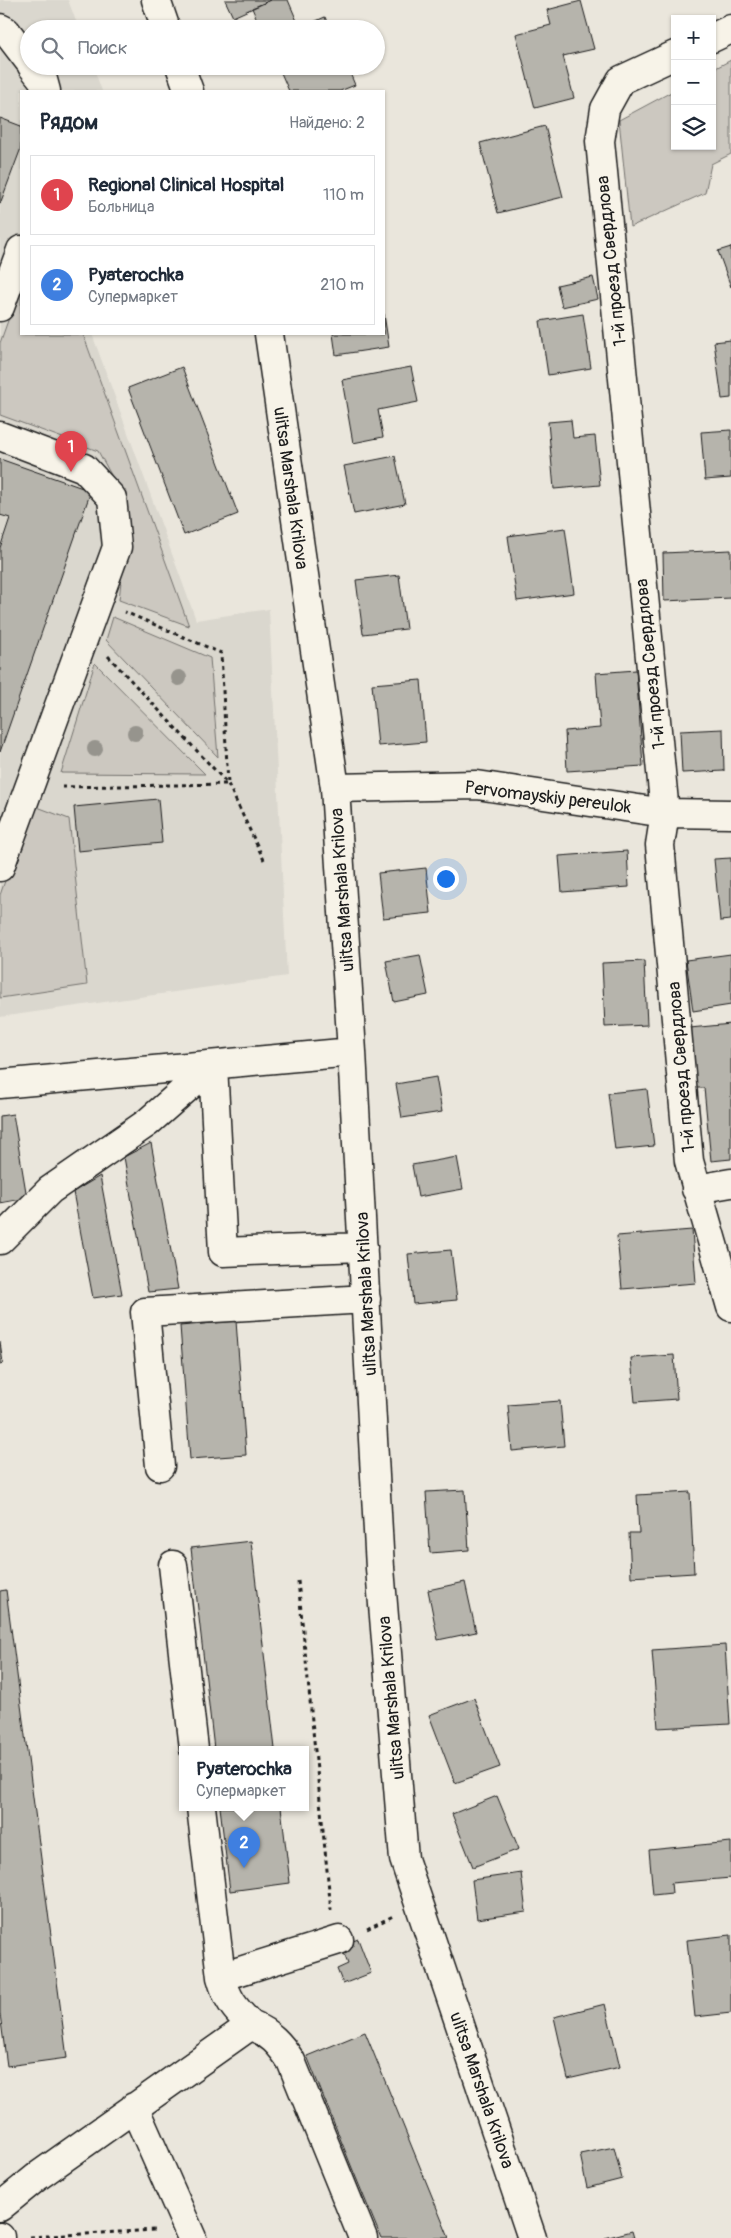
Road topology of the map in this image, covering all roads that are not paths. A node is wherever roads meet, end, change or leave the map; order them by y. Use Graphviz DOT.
graph roads {
  1 [pos="156,0"];
  2 [pos="163,20"];
  3 [pos="0,28"];
  4 [pos="731,29"];
  5 [pos="716,36"];
  6 [pos="20,50"];
  7 [pos="671,57"];
  8 [pos="38,75"];
  9 [pos="184,75"];
  10 [pos="46,90"];
  11 [pos="190,90"];
  12 [pos="20,253"];
  13 [pos="0,307"];
  14 [pos="269,335"];
  15 [pos="0,436"];
  16 [pos="335,788"];
  17 [pos="665,813"];
  18 [pos="731,814"];
  19 [pos="0,867"];
  20 [pos="352,1052"];
  21 [pos="212,1065"];
  22 [pos="0,1084"];
  23 [pos="731,1183"];
  24 [pos="696,1189"];
  25 [pos="0,1240"];
  26 [pos="363,1247"];
  27 [pos="366,1300"];
  28 [pos="731,1307"];
  29 [pos="160,1466"];
  30 [pos="173,1565"];
  31 [pos="194,1746"];
  32 [pos="201,1811"];
  33 [pos="339,1940"];
  34 [pos="221,1976"];
  35 [pos="251,2024"];
  36 [pos="134,2107"];
  37 [pos="0,2207"];
  38 [pos="190,2233"];
  39 [pos="363,2238"];
  40 [pos="532,2238"];
  1 -- 2 [label="street"];
  3 -- 6 [label="street"];
  4 -- 5 [label="street"];
  7 -- 17 [label="street, 1-й проезд Свердлова"];
  8 -- 10 [label="street"];
  9 -- 11 [label="street"];
  12 -- 13 [label="street"];
  14 -- 16 [label="street, ulitsa Marshala Krilova"];
  15 -- 19 [label="street"];
  16 -- 17 [label="street, Pervomayskiy pereulok"];
  16 -- 20 [label="street, ulitsa Marshala Krilova"];
  17 -- 18 [label="street, Pervomayskiy pereulok"];
  17 -- 24 [label="street, 1-й проезд Свердлова"];
  20 -- 21 [label="street"];
  20 -- 26 [label="street, ulitsa Marshala Krilova"];
  21 -- 22 [label="street"];
  21 -- 25 [label="street"];
  21 -- 26 [label="street"];
  23 -- 24 [label="street"];
  24 -- 28 [label="street, 1-й проезд Свердлова"];
  26 -- 27 [label="street, ulitsa Marshala Krilova"];
  27 -- 29 [label="street"];
  27 -- 40 [label="street, ulitsa Marshala Krilova"];
  30 -- 31 [label="street"];
  32 -- 34 [label="street"];
  33 -- 34 [label="street"];
  34 -- 35 [label="street"];
  35 -- 36 [label="street"];
  35 -- 39 [label="street"];
  36 -- 37 [label="street"];
  36 -- 38 [label="street"];
}
